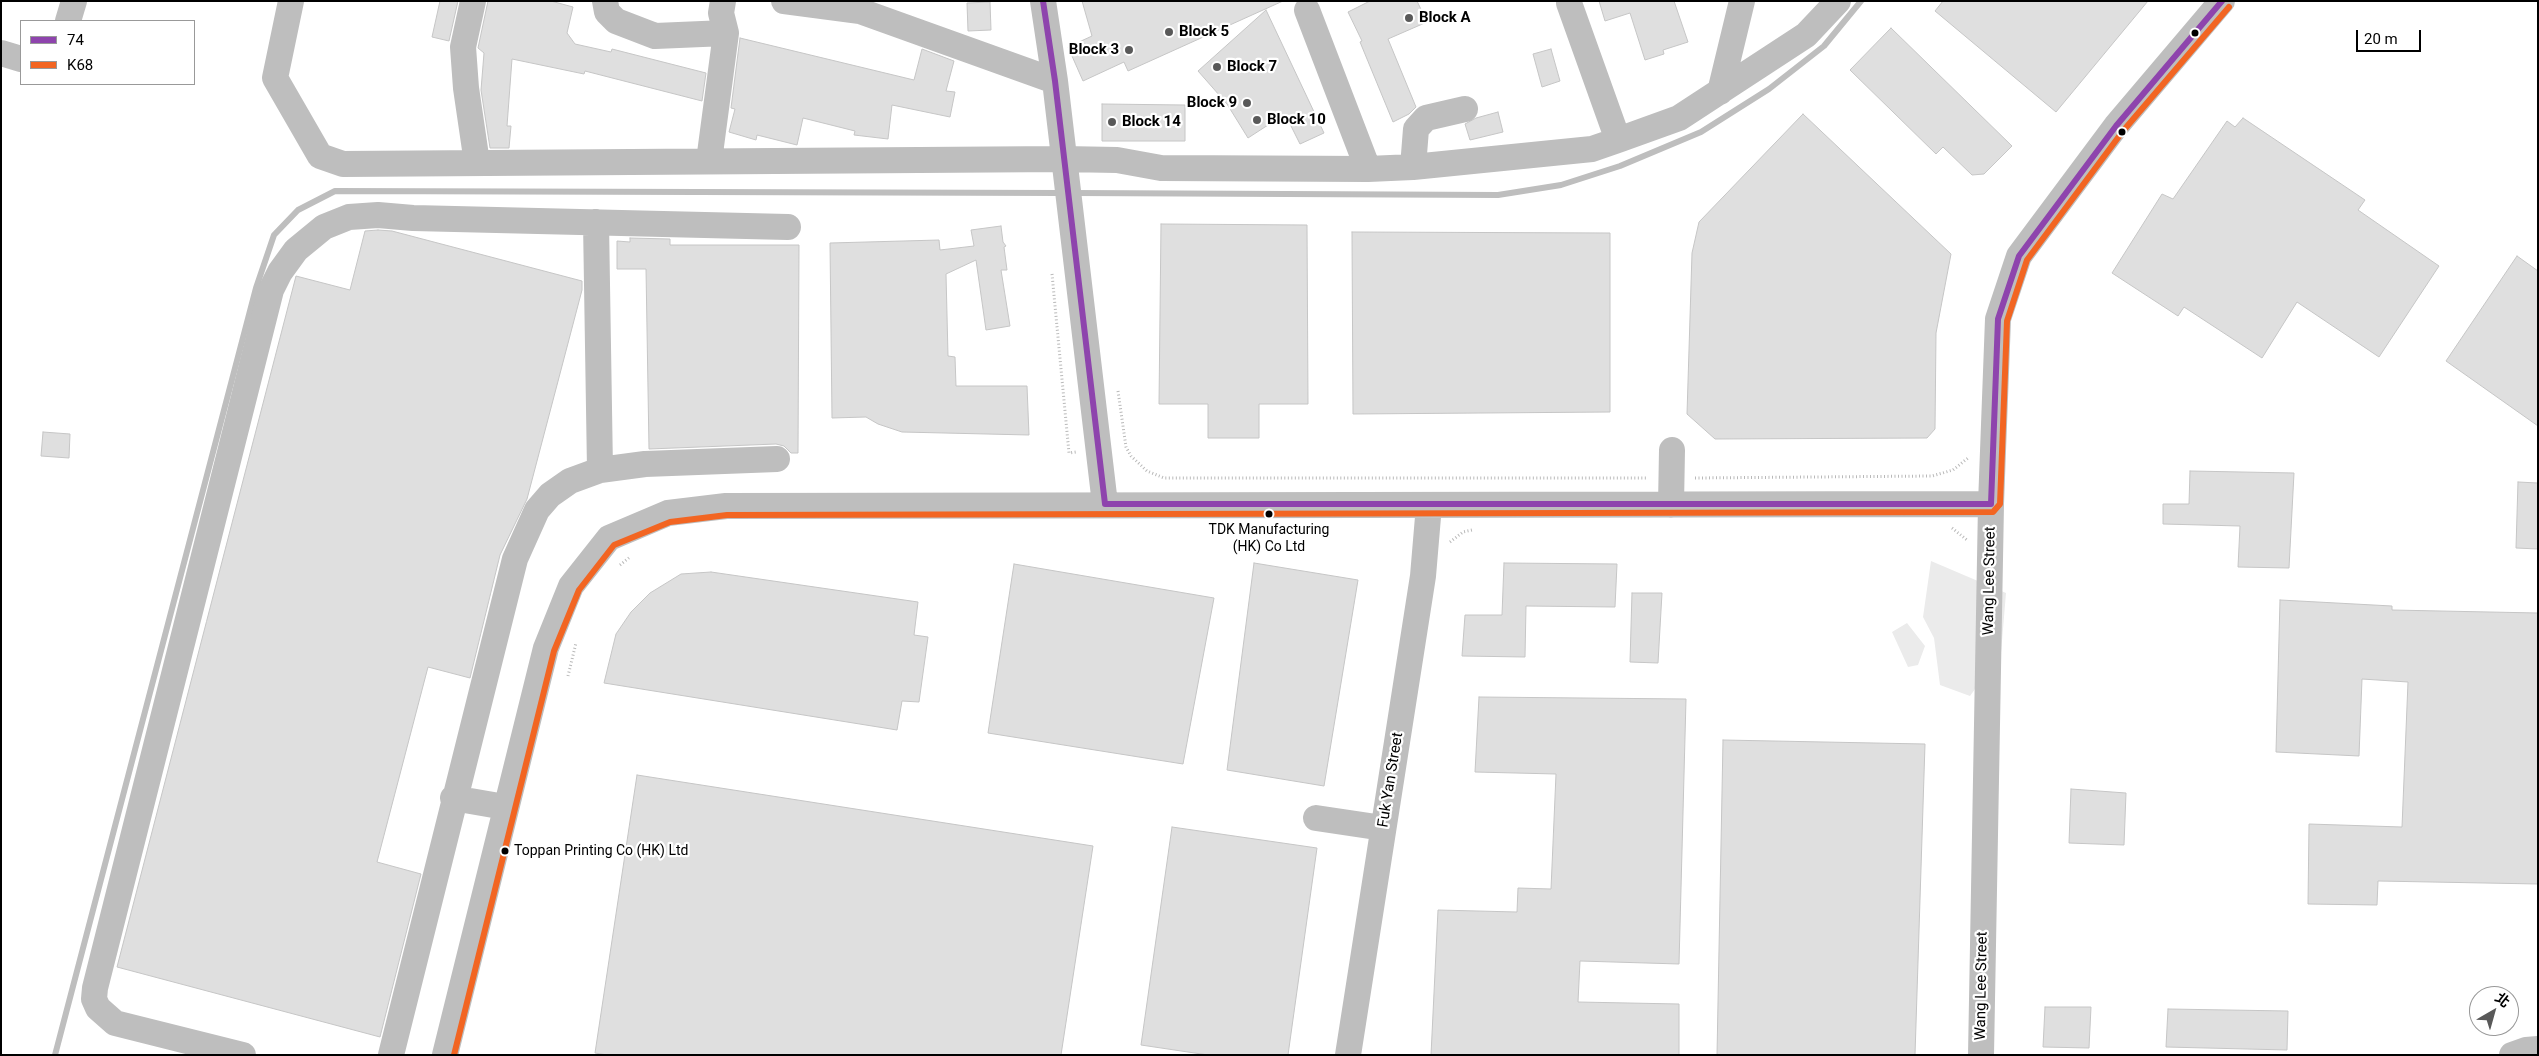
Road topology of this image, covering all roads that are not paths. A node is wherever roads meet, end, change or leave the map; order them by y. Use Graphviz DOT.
graph roads {
  1 [pos="74,1"];
  2 [pos="290,1"];
  3 [pos="473,1"];
  4 [pos="606,1"];
  5 [pos="723,1"];
  6 [pos="784,1"];
  7 [pos="1044,1"];
  8 [pos="1742,1"];
  9 [pos="1838,1"];
  10 [pos="2219,2"];
  11 [pos="1569,3"];
  12 [pos="1307,10"];
  13 [pos="68,20"];
  14 [pos="726,33"];
  15 [pos="1,52"];
  16 [pos="20,59"];
  17 [pos="1055,81"];
  18 [pos="1720,92"];
  19 [pos="1465,109"];
  20 [pos="1618,140"];
  21 [pos="709,161"];
  22 [pos="477,163"];
  23 [pos="1064,166"];
  24 [pos="1413,167"];
  25 [pos="1368,169"];
  26 [pos="596,222"];
  27 [pos="788,227"];
  28 [pos="1672,450"];
  29 [pos="777,459"];
  30 [pos="600,470"];
  31 [pos="1105,504"];
  32 [pos="1992,504"];
  33 [pos="1428,505"];
  34 [pos="1671,505"];
  35 [pos="454,798"];
  36 [pos="505,807"];
  37 [pos="1316,818"];
  38 [pos="1383,828"];
  39 [pos="243,1055"];
  40 [pos="390,1055"];
  41 [pos="445,1055"];
  42 [pos="1348,1055"];
  43 [pos="1981,1055"];
  1 -- 13 [label="street"];
  2 -- 22 [label="street"];
  3 -- 22 [label="street"];
  4 -- 14 [label="street"];
  5 -- 14 [label="street"];
  6 -- 17 [label="street"];
  7 -- 17 [label="street"];
  8 -- 18 [label="street"];
  9 -- 18 [label="street"];
  10 -- 32 [label="street, Wang Lee Street"];
  11 -- 20 [label="street"];
  12 -- 25 [label="street"];
  14 -- 21 [label="street"];
  15 -- 16 [label="street"];
  17 -- 23 [label="street"];
  18 -- 20 [label="street"];
  19 -- 24 [label="street"];
  20 -- 24 [label="street"];
  21 -- 22 [label="street"];
  21 -- 23 [label="street"];
  23 -- 25 [label="street"];
  23 -- 31 [label="street"];
  24 -- 25 [label="street"];
  26 -- 27 [label="street"];
  26 -- 30 [label="street"];
  26 -- 39 [label="street"];
  28 -- 34 [label="street"];
  29 -- 30 [label="street"];
  30 -- 35 [label="street"];
  31 -- 33 [label="street"];
  31 -- 36 [label="street"];
  32 -- 34 [label="street"];
  32 -- 43 [label="street, Wang Lee Street"];
  33 -- 34 [label="street"];
  33 -- 38 [label="street, Fuk Yan Street"];
  35 -- 36 [label="street"];
  35 -- 40 [label="street"];
  36 -- 41 [label="street"];
  37 -- 38 [label="street"];
  38 -- 42 [label="street, Fuk Yan Street"];
}
